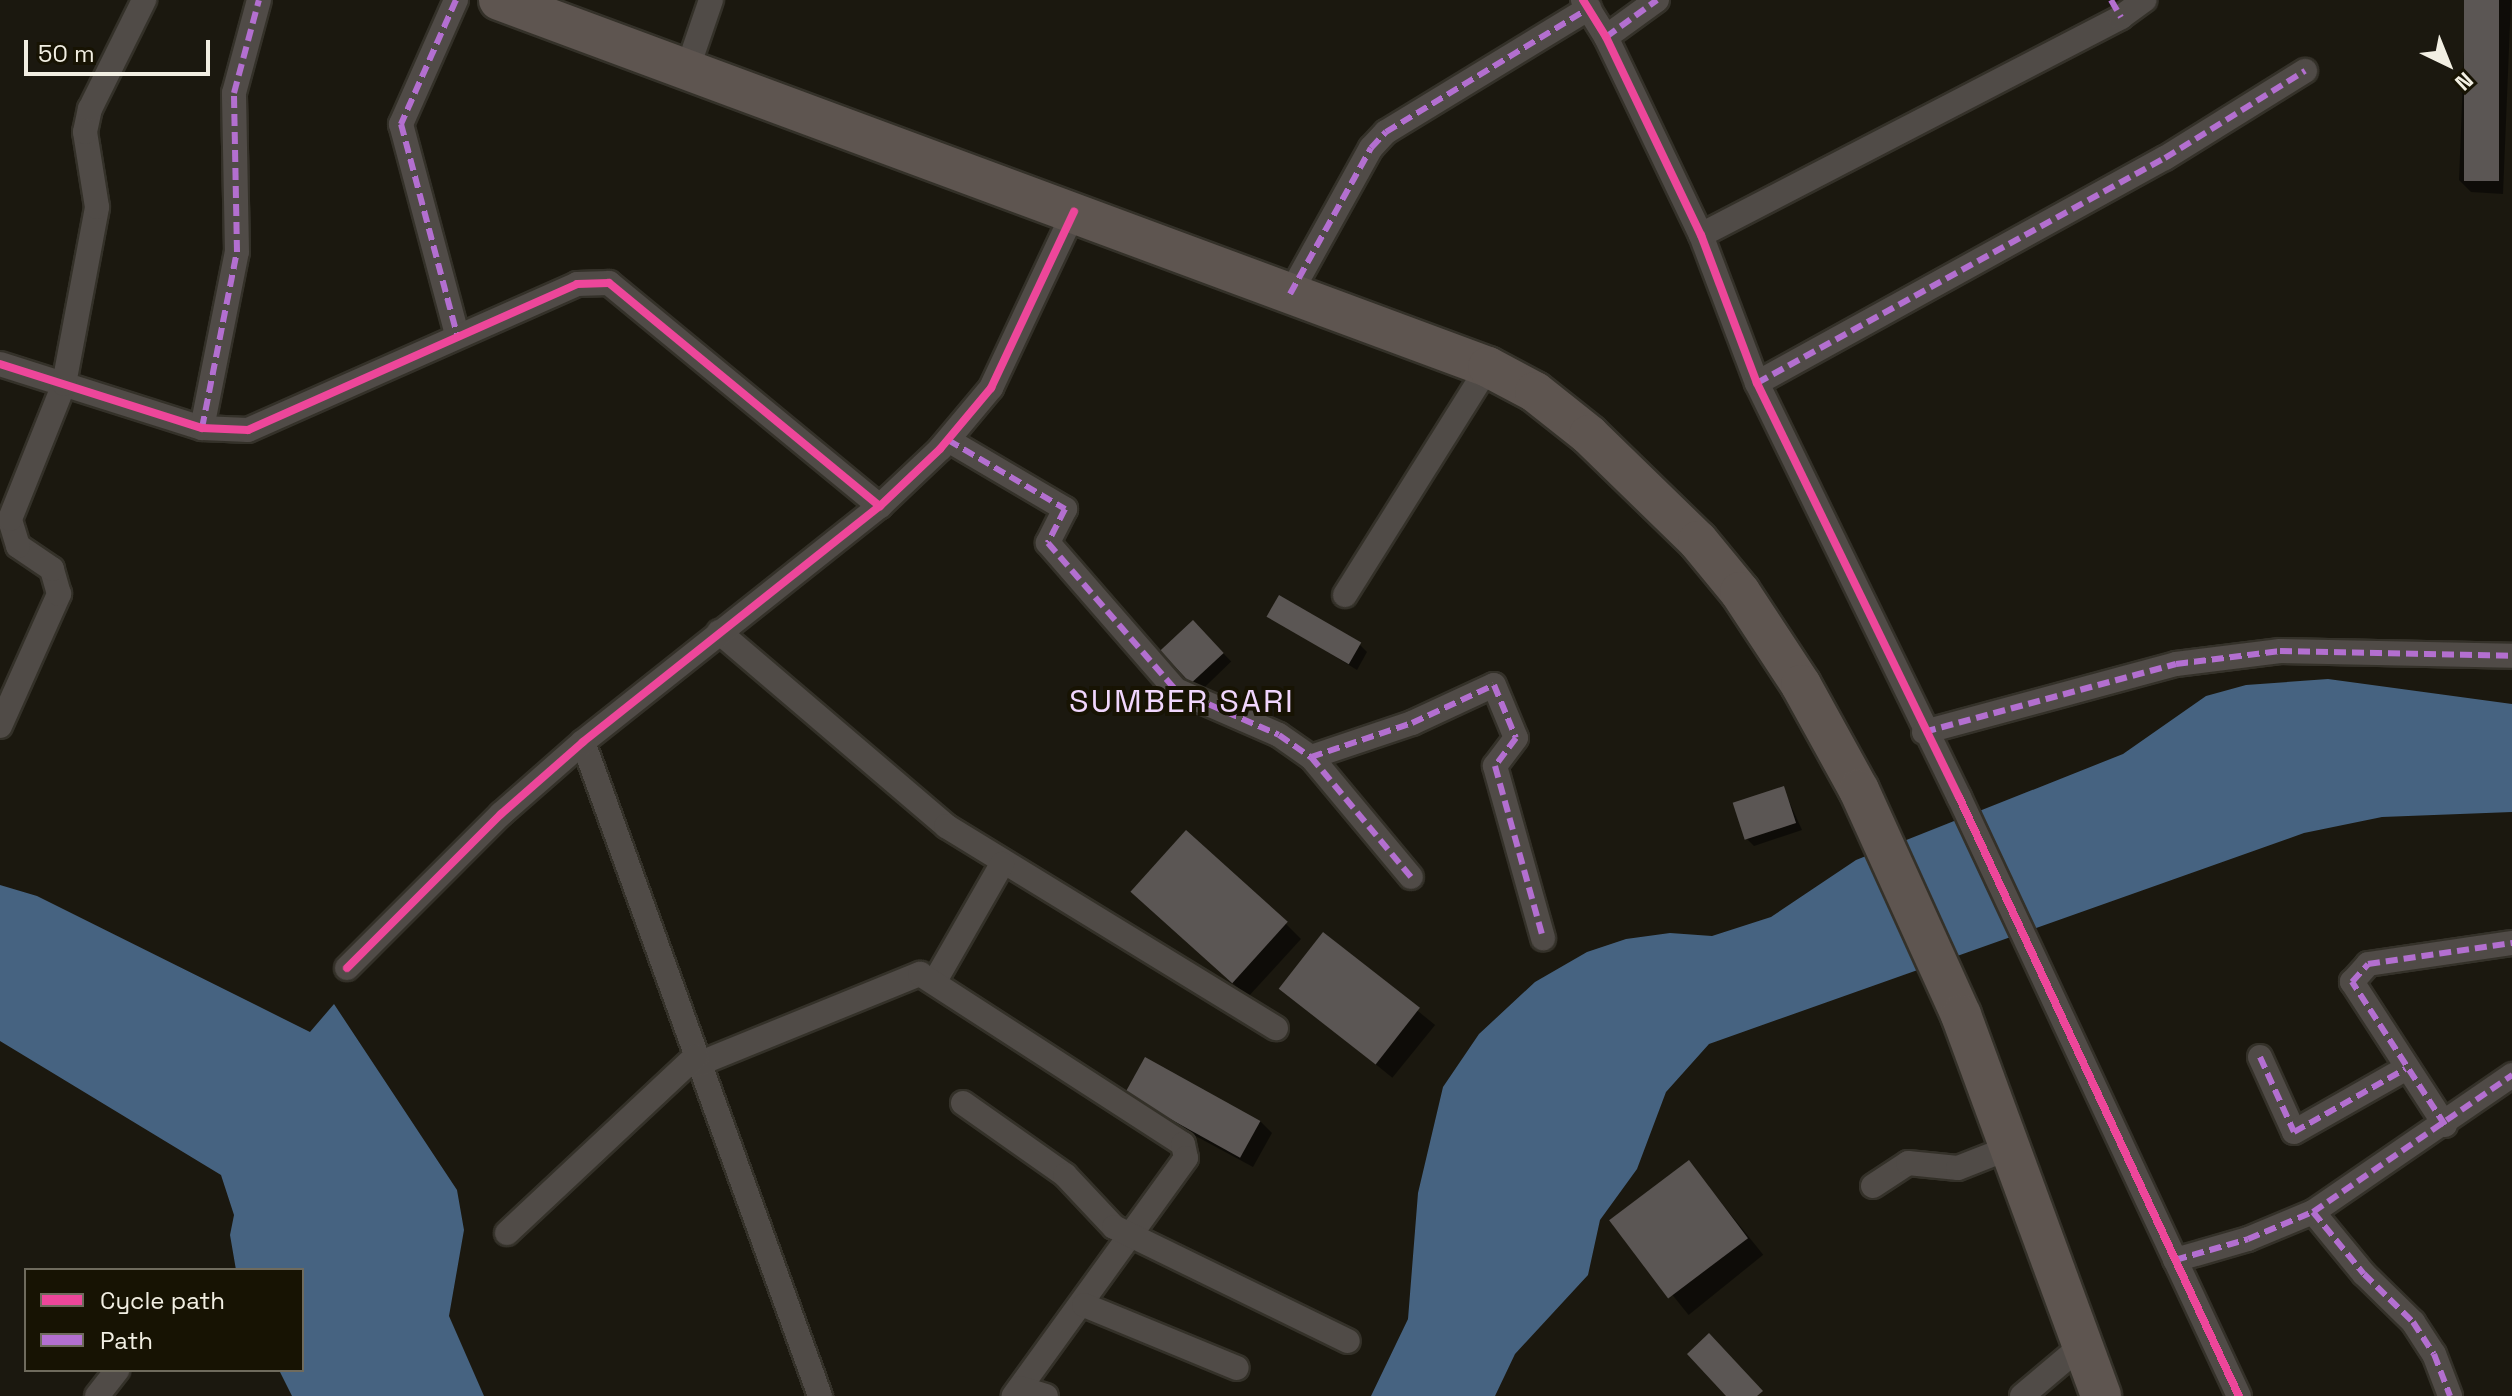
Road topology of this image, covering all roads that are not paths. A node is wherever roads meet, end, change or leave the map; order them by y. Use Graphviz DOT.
graph roads {
  1 [pos="144,0"];
  2 [pos="259,0"];
  3 [pos="456,0"];
  4 [pos="499,0"];
  5 [pos="711,0"];
  6 [pos="1657,0"];
  7 [pos="2144,0"];
  8 [pos="1586,4"];
  9 [pos="2116,9"];
  10 [pos="1606,37"];
  11 [pos="687,70"];
  12 [pos="2305,71"];
  13 [pos="1074,212"];
  14 [pos="1701,235"];
  15 [pos="1290,294"];
  16 [pos="457,335"];
  17 [pos="0,364"];
  18 [pos="1488,367"];
  19 [pos="1757,383"];
  20 [pos="64,384"];
  21 [pos="202,428"];
  22 [pos="948,440"];
  23 [pos="880,506"];
  24 [pos="1345,595"];
  25 [pos="719,632"];
  26 [pos="2512,656"];
  27 [pos="0,726"];
  28 [pos="1924,732"];
  29 [pos="583,742"];
  30 [pos="1311,757"];
  31 [pos="1002,864"];
  32 [pos="1411,877"];
  33 [pos="1543,938"];
  34 [pos="2512,943"];
  35 [pos="347,968"];
  36 [pos="935,981"];
  37 [pos="1276,1028"];
  38 [pos="2260,1057"];
  39 [pos="697,1060"];
  40 [pos="2405,1069"];
  41 [pos="2512,1075"];
  42 [pos="963,1103"];
  43 [pos="2445,1125"];
  44 [pos="2009,1148"];
  45 [pos="1873,1186"];
  46 [pos="2313,1212"];
  47 [pos="507,1233"];
  48 [pos="1132,1238"];
  49 [pos="2175,1260"];
  50 [pos="1084,1305"];
  51 [pos="1348,1341"];
  52 [pos="2080,1347"];
  53 [pos="1237,1368"];
  54 [pos="115,1372"];
  55 [pos="1017,1392"];
  56 [pos="97,1396"];
  57 [pos="820,1396"];
  58 [pos="1046,1396"];
  59 [pos="2022,1396"];
  60 [pos="2101,1396"];
  61 [pos="2239,1396"];
  62 [pos="2450,1396"];
  1 -- 20 [label="street"];
  2 -- 21 [label="street"];
  3 -- 16 [label="street"];
  4 -- 11 [label="highway"];
  5 -- 11 [label="street"];
  6 -- 10 [label="street"];
  7 -- 9 [label="street"];
  8 -- 10 [label="street"];
  8 -- 15 [label="street"];
  9 -- 14 [label="street"];
  10 -- 14 [label="street"];
  11 -- 13 [label="highway"];
  12 -- 19 [label="street"];
  13 -- 15 [label="highway"];
  13 -- 22 [label="street"];
  14 -- 19 [label="street"];
  15 -- 18 [label="highway"];
  16 -- 21 [label="street"];
  16 -- 23 [label="street"];
  17 -- 20 [label="street"];
  18 -- 24 [label="street"];
  18 -- 44 [label="highway"];
  19 -- 28 [label="street"];
  20 -- 21 [label="street"];
  20 -- 27 [label="street"];
  22 -- 23 [label="street"];
  22 -- 30 [label="street"];
  23 -- 25 [label="street"];
  25 -- 29 [label="street"];
  25 -- 31 [label="street"];
  26 -- 28 [label="street"];
  28 -- 49 [label="street"];
  29 -- 35 [label="street"];
  29 -- 39 [label="street"];
  30 -- 32 [label="street"];
  30 -- 33 [label="street"];
  31 -- 36 [label="street"];
  31 -- 37 [label="street"];
  34 -- 40 [label="street"];
  36 -- 39 [label="street"];
  36 -- 48 [label="street"];
  38 -- 40 [label="street"];
  39 -- 47 [label="street"];
  39 -- 57 [label="street"];
  40 -- 43 [label="street"];
  41 -- 43 [label="street"];
  42 -- 48 [label="street"];
  43 -- 46 [label="street"];
  44 -- 45 [label="street"];
  44 -- 52 [label="highway"];
  46 -- 49 [label="street"];
  46 -- 62 [label="street"];
  48 -- 50 [label="street"];
  48 -- 51 [label="street"];
  49 -- 61 [label="street"];
  50 -- 53 [label="street"];
  50 -- 55 [label="street"];
  52 -- 59 [label="street"];
  52 -- 60 [label="highway"];
  54 -- 56 [label="street"];
  55 -- 58 [label="street"];
}
